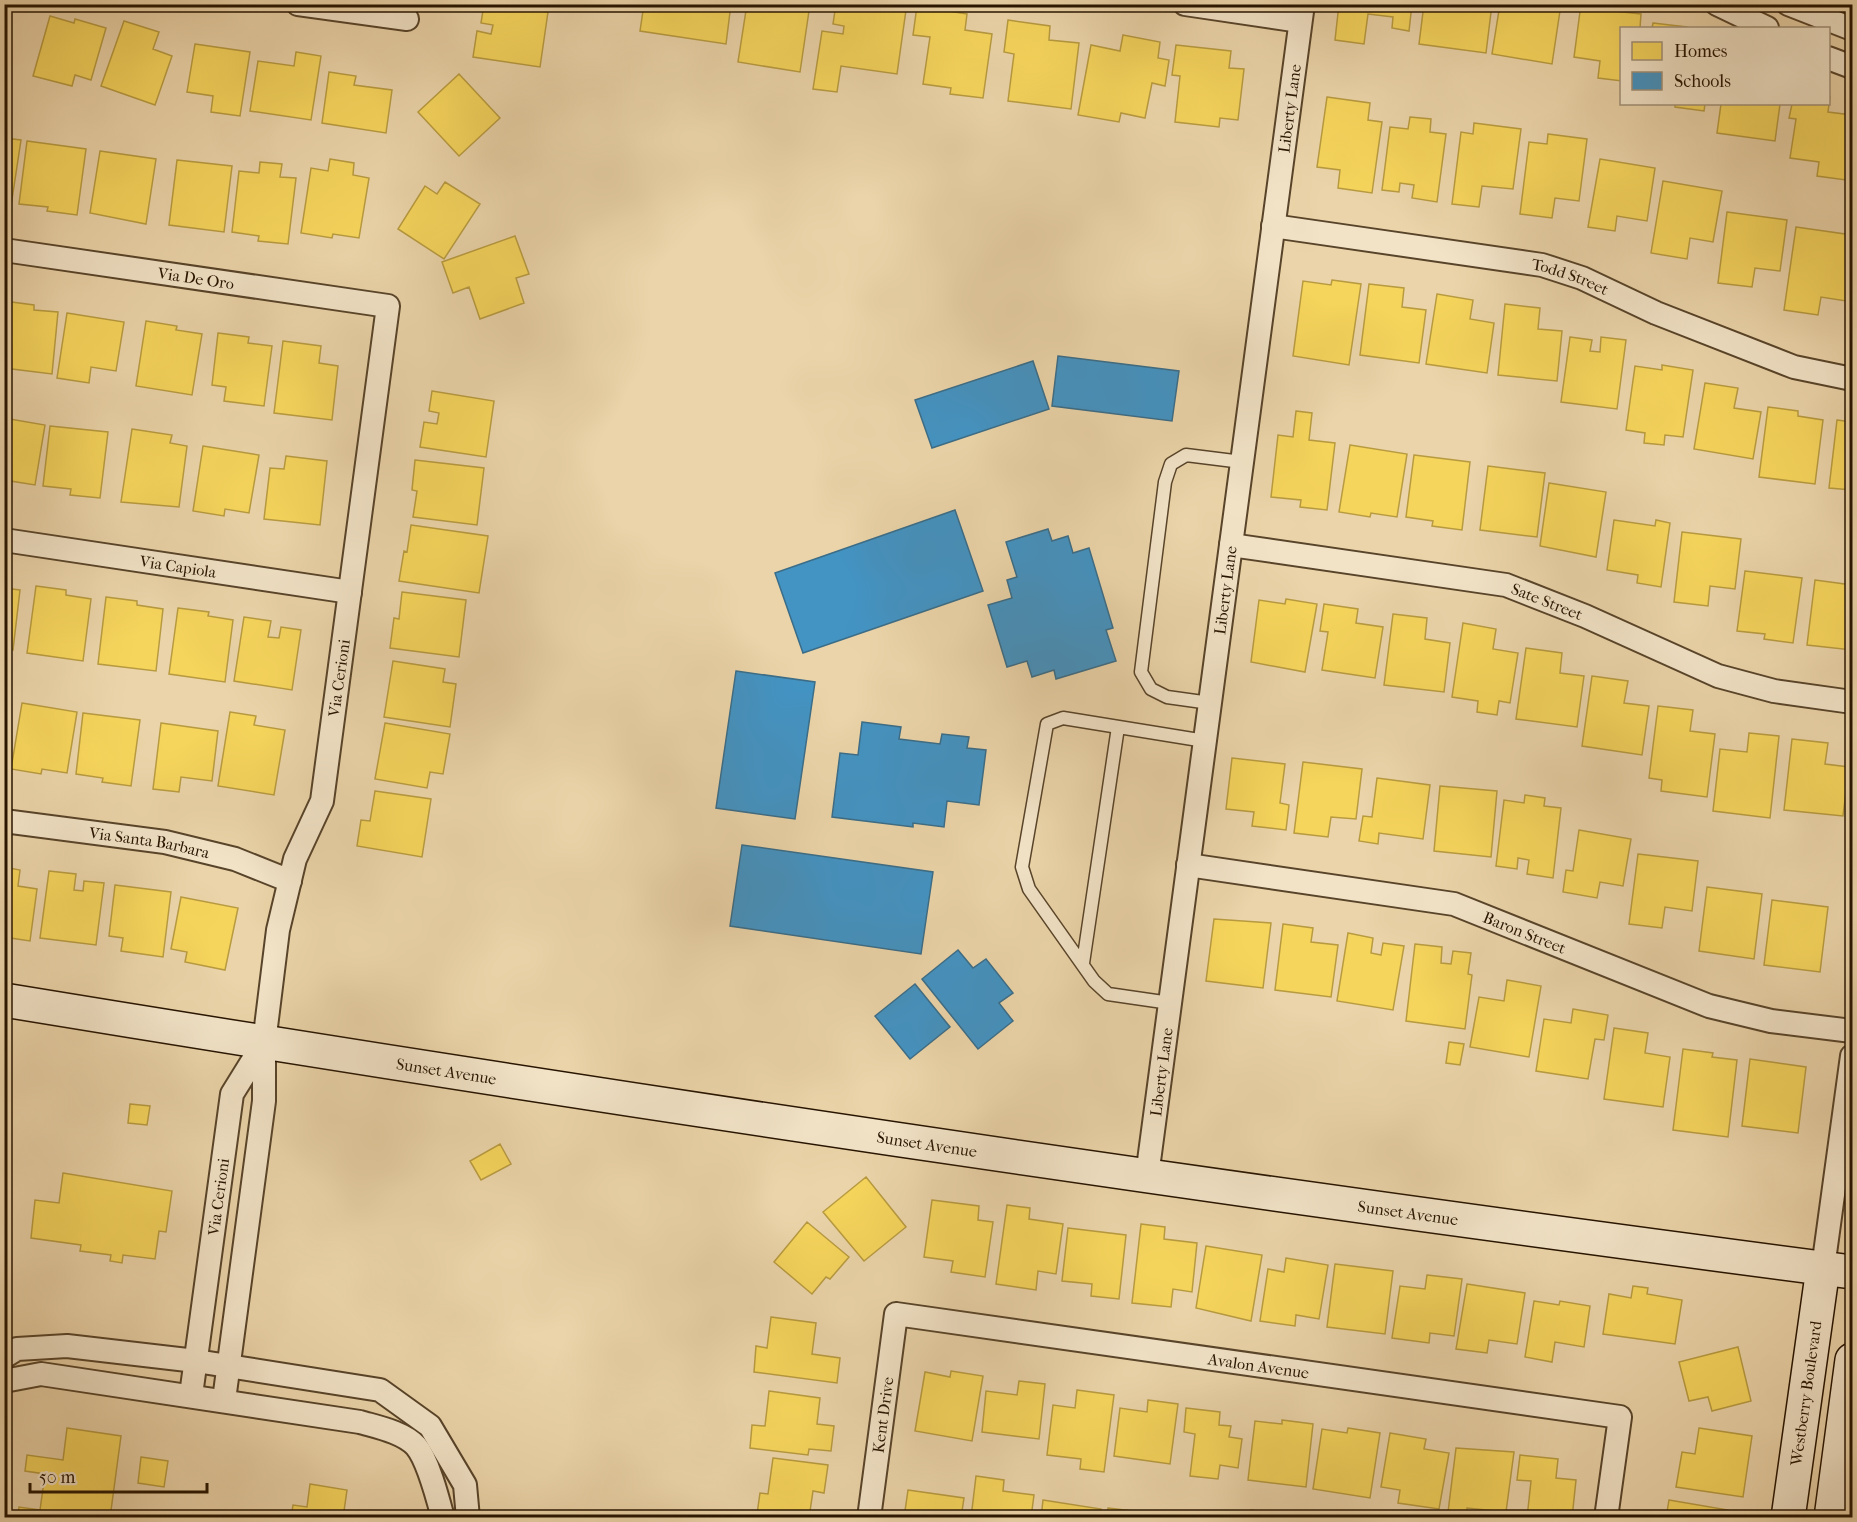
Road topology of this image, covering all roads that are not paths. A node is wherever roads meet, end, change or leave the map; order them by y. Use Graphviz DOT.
graph roads {
  1 [pos="298,4"];
  2 [pos="1185,4"];
  3 [pos="1717,4"];
  4 [pos="1790,5"];
  5 [pos="1301,13"];
  6 [pos="407,19"];
  7 [pos="1765,27"];
  8 [pos="1778,27"];
  9 [pos="1852,29"];
  10 [pos="1830,59"];
  11 [pos="1852,67"];
  12 [pos="1273,226"];
  13 [pos="4,250"];
  14 [pos="388,306"];
  15 [pos="1852,379"];
  16 [pos="1242,462"];
  17 [pos="4,540"];
  18 [pos="1231,545"];
  19 [pos="350,592"];
  20 [pos="1852,702"];
  21 [pos="1210,703"];
  22 [pos="1118,727"];
  23 [pos="1205,741"];
  24 [pos="4,821"];
  25 [pos="1188,865"];
  26 [pos="290,881"];
  27 [pos="1083,963"];
  28 [pos="4,1000"];
  29 [pos="1170,1003"];
  30 [pos="1852,1031"];
  31 [pos="264,1043"];
  32 [pos="1852,1056"];
  33 [pos="1147,1176"];
  34 [pos="1838,1270"];
  35 [pos="896,1314"];
  36 [pos="4,1357"];
  37 [pos="1852,1360"];
  38 [pos="196,1361"];
  39 [pos="229,1366"];
  40 [pos="4,1381"];
  41 [pos="191,1395"];
  42 [pos="224,1400"];
  43 [pos="443,1518"];
  44 [pos="468,1518"];
  45 [pos="869,1518"];
  46 [pos="1606,1518"];
  47 [pos="1788,1518"];
  48 [pos="1831,1518"];
  1 -- 6 [label="street"];
  2 -- 5 [label="street"];
  3 -- 7 [label="street"];
  4 -- 8 [label="street"];
  4 -- 9 [label="street"];
  5 -- 12 [label="street, Liberty Lane"];
  10 -- 11 [label="street"];
  12 -- 15 [label="street, Todd Street"];
  12 -- 16 [label="street, Liberty Lane"];
  13 -- 14 [label="street, Via De Oro"];
  14 -- 19 [label="street, Via Cerioni"];
  16 -- 18 [label="street, Liberty Lane"];
  16 -- 21 [label="lane"];
  17 -- 19 [label="street, Via Capiola"];
  18 -- 20 [label="street, Sate Street"];
  18 -- 21 [label="street, Liberty Lane"];
  19 -- 26 [label="street, Via Cerioni"];
  21 -- 23 [label="street, Liberty Lane"];
  22 -- 23 [label="lane"];
  22 -- 27 [label="lane"];
  22 -- 27 [label="lane"];
  23 -- 25 [label="street, Liberty Lane"];
  24 -- 26 [label="street, Via Santa Barbara"];
  25 -- 29 [label="street, Liberty Lane"];
  25 -- 30 [label="street, Baron Street"];
  26 -- 31 [label="street, Via Cerioni"];
  27 -- 29 [label="lane"];
  28 -- 31 [label="main road, Sunset Avenue"];
  29 -- 33 [label="street, Liberty Lane"];
  31 -- 33 [label="main road, Sunset Avenue"];
  31 -- 38 [label="street, Via Cerioni"];
  31 -- 39 [label="street, Via Cerioni"];
  32 -- 34 [label="street"];
  33 -- 34 [label="main road, Sunset Avenue"];
  34 -- 47 [label="main road, Westberry Boulevard"];
  35 -- 45 [label="street, Kent Drive"];
  35 -- 46 [label="street, Avalon Avenue"];
  36 -- 38 [label="street"];
  37 -- 48 [label="main road"];
  38 -- 39 [label="street"];
  38 -- 41 [label="street, Via Cerioni"];
  39 -- 42 [label="street, Via Cerioni"];
  39 -- 44 [label="street"];
  40 -- 41 [label="street"];
  41 -- 42 [label="street"];
  42 -- 43 [label="street"];
}
